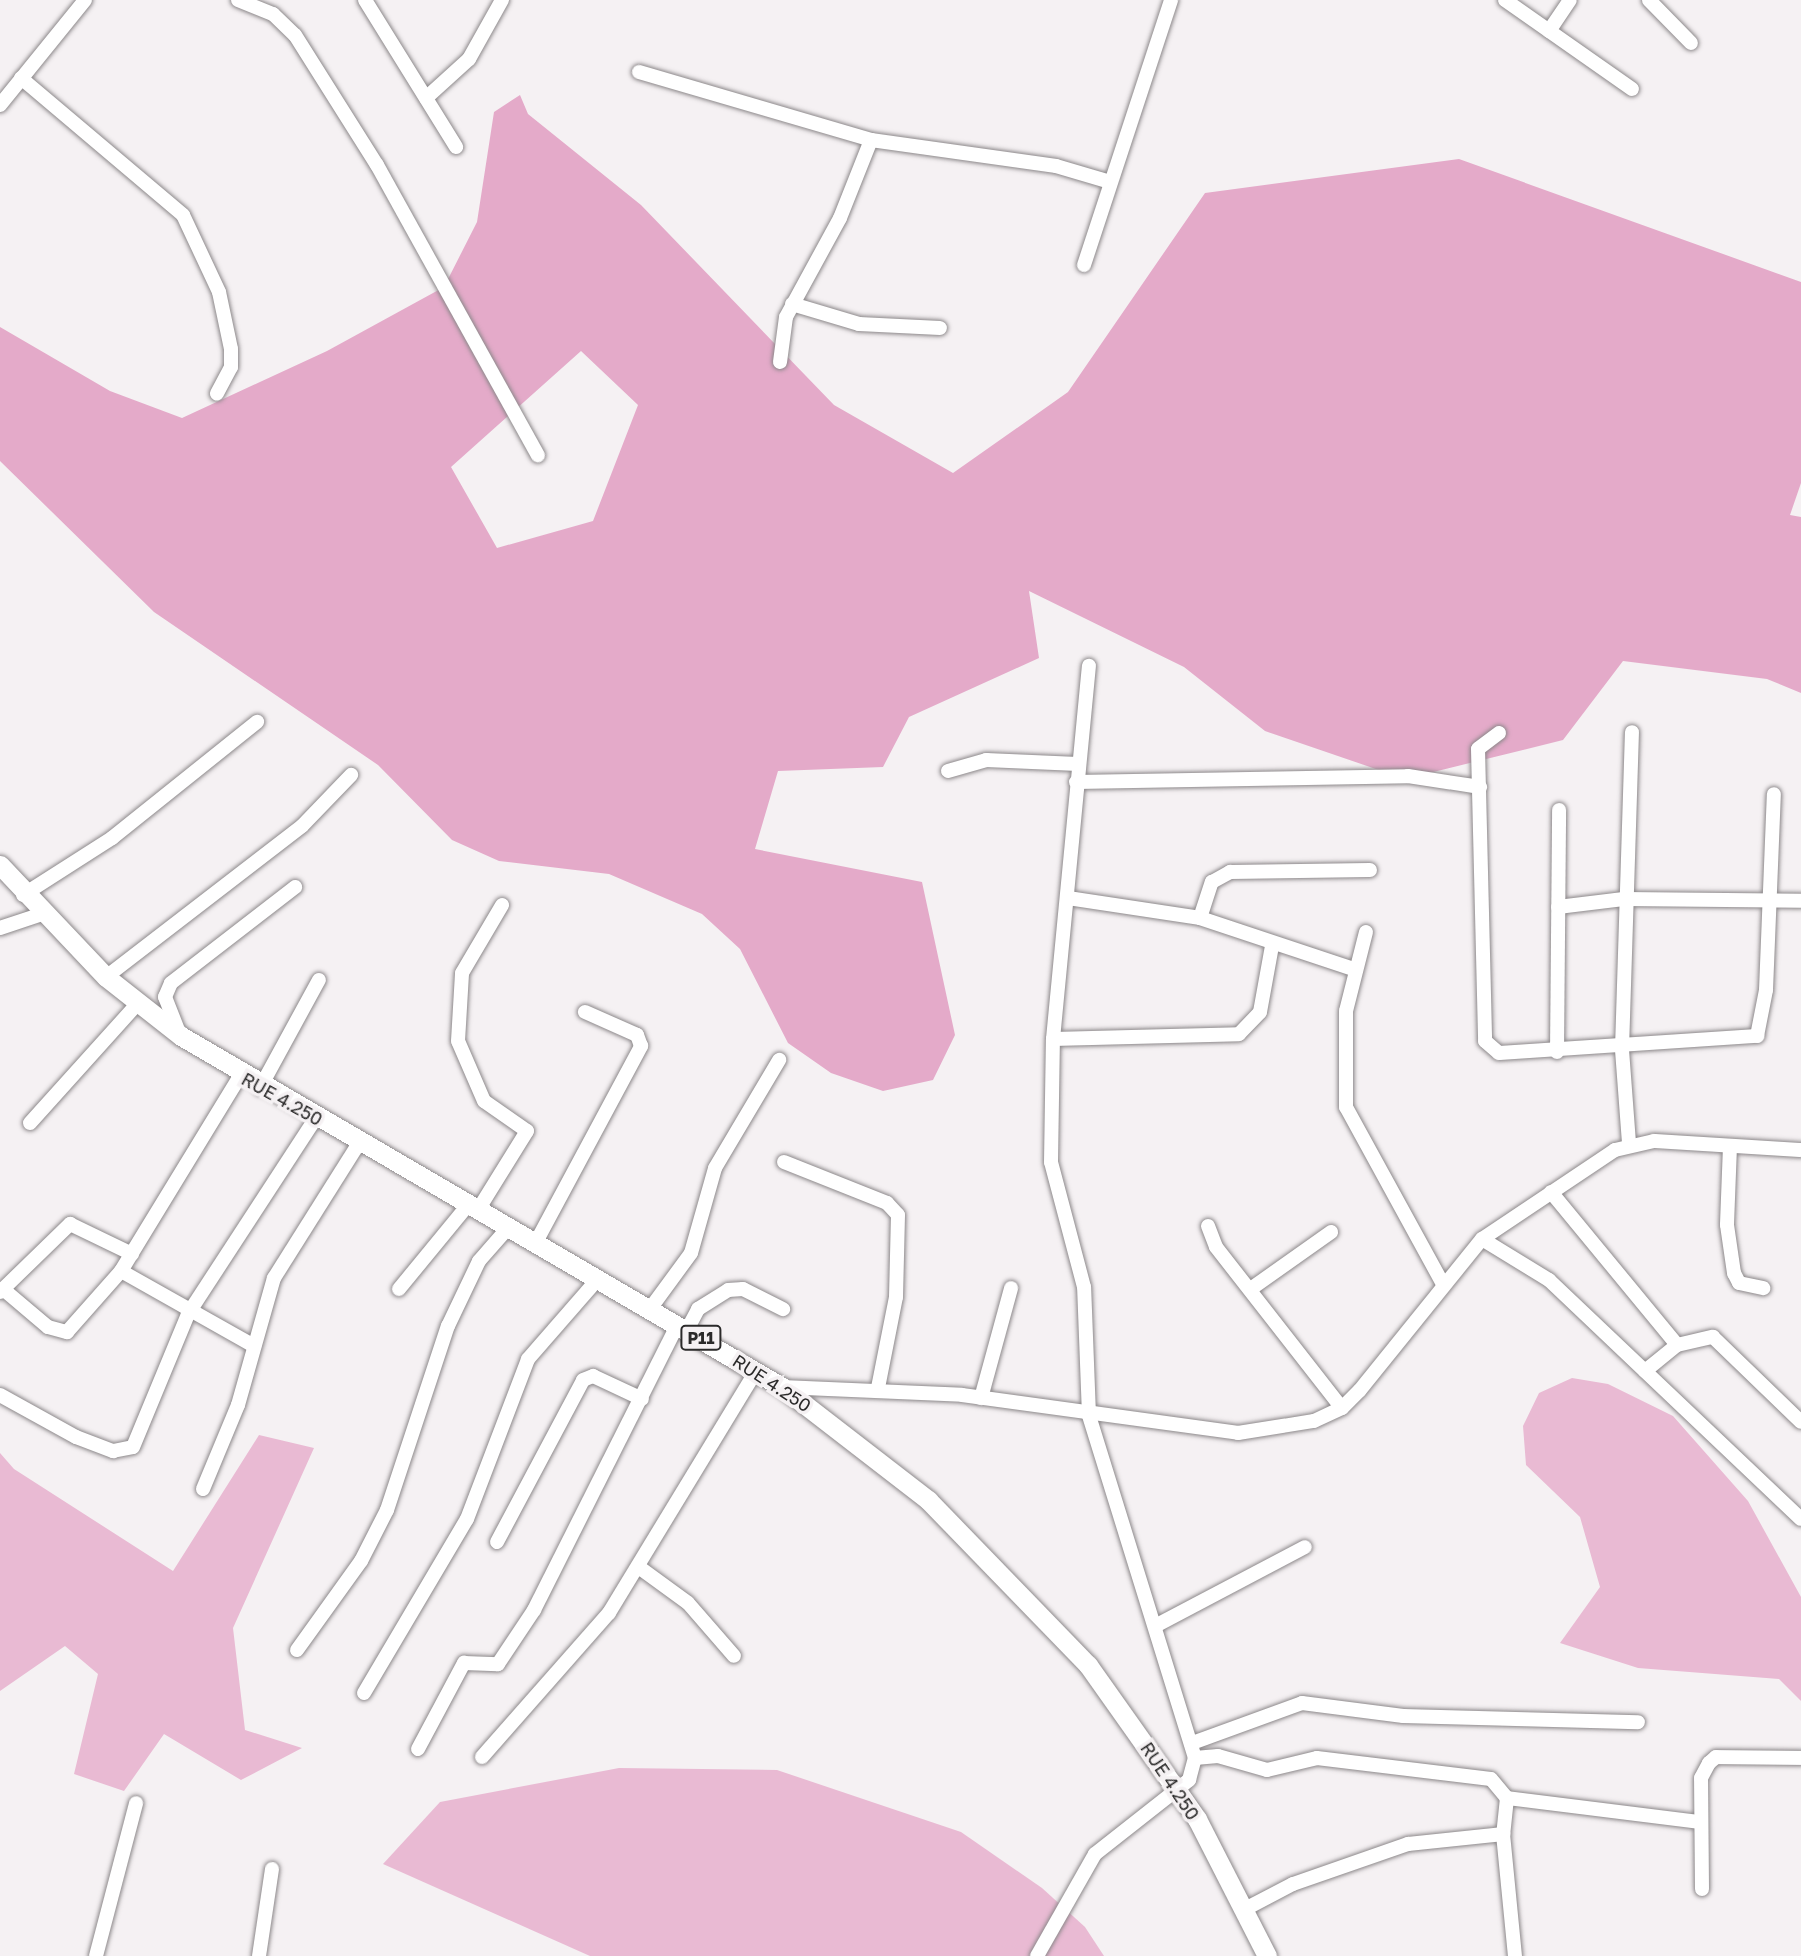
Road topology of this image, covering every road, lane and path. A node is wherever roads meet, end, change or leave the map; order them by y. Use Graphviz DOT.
graph roads {
  1 [pos="85,0"];
  2 [pos="238,0"];
  3 [pos="365,0"];
  4 [pos="502,0"];
  5 [pos="1171,0"];
  6 [pos="1505,0"];
  7 [pos="1570,0"];
  8 [pos="1649,0"];
  9 [pos="1549,30"];
  10 [pos="1691,43"];
  11 [pos="639,72"];
  12 [pos="21,78"];
  13 [pos="1632,89"];
  14 [pos="426,98"];
  15 [pos="0,105"];
  16 [pos="872,140"];
  17 [pos="456,147"];
  18 [pos="1107,181"];
  19 [pos="1084,265"];
  20 [pos="792,304"];
  21 [pos="940,328"];
  22 [pos="779,362"];
  23 [pos="218,393"];
  24 [pos="538,454"];
  25 [pos="1089,666"];
  26 [pos="257,722"];
  27 [pos="1632,732"];
  28 [pos="1499,733"];
  29 [pos="1078,764"];
  30 [pos="948,771"];
  31 [pos="351,775"];
  32 [pos="1076,782"];
  33 [pos="1479,787"];
  34 [pos="1774,794"];
  35 [pos="1559,810"];
  36 [pos="0,865"];
  37 [pos="1370,870"];
  38 [pos="296,887"];
  39 [pos="23,894"];
  40 [pos="1068,898"];
  41 [pos="1624,899"];
  42 [pos="1801,901"];
  43 [pos="1768,903"];
  44 [pos="502,905"];
  45 [pos="1558,907"];
  46 [pos="42,914"];
  47 [pos="1200,918"];
  48 [pos="0,928"];
  49 [pos="1366,932"];
  50 [pos="1272,946"];
  51 [pos="1356,970"];
  52 [pos="106,977"];
  53 [pos="319,980"];
  54 [pos="137,1004"];
  55 [pos="585,1012"];
  56 [pos="181,1036"];
  57 [pos="1053,1039"];
  58 [pos="1622,1049"];
  59 [pos="1557,1052"];
  60 [pos="779,1060"];
  61 [pos="240,1076"];
  62 [pos="260,1088"];
  63 [pos="316,1118"];
  64 [pos="30,1123"];
  65 [pos="359,1143"];
  66 [pos="1629,1143"];
  67 [pos="1730,1146"];
  68 [pos="1801,1150"];
  69 [pos="784,1162"];
  70 [pos="1551,1192"];
  71 [pos="473,1207"];
  72 [pos="1208,1226"];
  73 [pos="508,1228"];
  74 [pos="1331,1232"];
  75 [pos="1482,1239"];
  76 [pos="536,1244"];
  77 [pos="131,1254"];
  78 [pos="121,1271"];
  79 [pos="597,1280"];
  80 [pos="1442,1282"];
  81 [pos="1011,1287"];
  82 [pos="1763,1288"];
  83 [pos="399,1289"];
  84 [pos="1252,1289"];
  85 [pos="1,1291"];
  86 [pos="650,1309"];
  87 [pos="783,1309"];
  88 [pos="188,1314"];
  89 [pos="682,1327"];
  90 [pos="1677,1345"];
  91 [pos="254,1346"];
  92 [pos="756,1371"];
  93 [pos="1646,1371"];
  94 [pos="782,1387"];
  95 [pos="878,1388"];
  96 [pos="0,1395"];
  97 [pos="981,1398"];
  98 [pos="642,1399"];
  99 [pos="1342,1408"];
  100 [pos="1089,1415"];
  101 [pos="1801,1422"];
  102 [pos="203,1489"];
  103 [pos="1801,1520"];
  104 [pos="497,1542"];
  105 [pos="1305,1547"];
  106 [pos="640,1568"];
  107 [pos="1157,1625"];
  108 [pos="297,1650"];
  109 [pos="734,1656"];
  110 [pos="364,1693"];
  111 [pos="1638,1722"];
  112 [pos="1195,1742"];
  113 [pos="418,1749"];
  114 [pos="482,1757"];
  115 [pos="1195,1758"];
  116 [pos="1801,1758"];
  117 [pos="1176,1786"];
  118 [pos="1507,1798"];
  119 [pos="136,1803"];
  120 [pos="1700,1822"];
  121 [pos="1503,1834"];
  122 [pos="272,1869"];
  123 [pos="1702,1889"];
  124 [pos="1247,1908"];
  125 [pos="96,1956"];
  126 [pos="259,1956"];
  127 [pos="1037,1956"];
  128 [pos="1267,1956"];
  129 [pos="1515,1956"];
  1 -- 12 [label="street"];
  2 -- 24 [label="street"];
  3 -- 14 [label="street"];
  4 -- 14 [label="street"];
  5 -- 18 [label="street"];
  6 -- 9 [label="street"];
  7 -- 9 [label="street"];
  8 -- 10 [label="street"];
  9 -- 13 [label="street"];
  11 -- 16 [label="street"];
  12 -- 15 [label="street"];
  12 -- 23 [label="street"];
  14 -- 17 [label="street"];
  16 -- 18 [label="street"];
  16 -- 20 [label="street"];
  18 -- 19 [label="street"];
  20 -- 21 [label="street"];
  20 -- 22 [label="street"];
  25 -- 29 [label="street"];
  26 -- 39 [label="street"];
  27 -- 41 [label="street"];
  28 -- 33 [label="street"];
  29 -- 30 [label="street"];
  29 -- 32 [label="street"];
  31 -- 52 [label="street"];
  32 -- 33 [label="street"];
  32 -- 40 [label="street"];
  33 -- 59 [label="street"];
  34 -- 43 [label="street"];
  35 -- 45 [label="street"];
  36 -- 39 [label="main road, RUE 4.250 / P11"];
  37 -- 47 [label="street"];
  38 -- 56 [label="street"];
  39 -- 46 [label="main road, RUE 4.250 / P11"];
  40 -- 47 [label="street"];
  40 -- 57 [label="street"];
  41 -- 43 [label="street"];
  41 -- 45 [label="street"];
  41 -- 58 [label="street"];
  42 -- 43 [label="street"];
  43 -- 58 [label="street"];
  44 -- 71 [label="street"];
  45 -- 59 [label="street"];
  46 -- 48 [label="street"];
  46 -- 52 [label="main road, RUE 4.250 / P11"];
  47 -- 50 [label="street"];
  49 -- 51 [label="street"];
  50 -- 51 [label="street"];
  50 -- 57 [label="street"];
  51 -- 80 [label="street"];
  52 -- 54 [label="main road, RUE 4.250 / P11"];
  53 -- 62 [label="street"];
  54 -- 56 [label="main road, RUE 4.250 / P11"];
  54 -- 64 [label="street"];
  55 -- 76 [label="street"];
  56 -- 61 [label="main road, RUE 4.250 / P11"];
  57 -- 100 [label="street"];
  58 -- 59 [label="street"];
  58 -- 66 [label="street"];
  60 -- 86 [label="street"];
  61 -- 62 [label="main road, RUE 4.250 / P11"];
  61 -- 77 [label="street"];
  62 -- 63 [label="main road, RUE 4.250 / P11"];
  63 -- 65 [label="main road, RUE 4.250 / P11"];
  63 -- 88 [label="street"];
  65 -- 71 [label="main road, RUE 4.250 / P11"];
  65 -- 91 [label="street"];
  66 -- 67 [label="street"];
  66 -- 70 [label="street"];
  67 -- 68 [label="street"];
  67 -- 82 [label="street"];
  69 -- 95 [label="street"];
  70 -- 75 [label="street"];
  70 -- 90 [label="street"];
  71 -- 73 [label="main road, RUE 4.250 / P11"];
  71 -- 83 [label="street"];
  72 -- 84 [label="street"];
  73 -- 76 [label="main road, RUE 4.250 / P11"];
  73 -- 108 [label="street"];
  74 -- 84 [label="street"];
  75 -- 80 [label="street"];
  75 -- 93 [label="street"];
  76 -- 79 [label="main road, RUE 4.250 / P11"];
  77 -- 78 [label="street"];
  77 -- 85 [label="street"];
  78 -- 85 [label="street"];
  78 -- 88 [label="street"];
  79 -- 86 [label="main road, RUE 4.250 / P11"];
  79 -- 110 [label="street"];
  80 -- 99 [label="street"];
  81 -- 97 [label="street"];
  84 -- 99 [label="street"];
  86 -- 89 [label="main road, RUE 4.250 / P11"];
  87 -- 89 [label="street"];
  88 -- 91 [label="street"];
  88 -- 96 [label="street"];
  89 -- 92 [label="main road, RUE 4.250 / P11"];
  89 -- 98 [label="street"];
  90 -- 93 [label="street"];
  90 -- 101 [label="street"];
  91 -- 102 [label="street"];
  92 -- 94 [label="main road, RUE 4.250 / P11"];
  92 -- 106 [label="street"];
  93 -- 103 [label="street"];
  94 -- 95 [label="street"];
  94 -- 117 [label="main road, RUE 4.250 / P11"];
  95 -- 97 [label="street"];
  97 -- 100 [label="street"];
  98 -- 104 [label="street"];
  98 -- 113 [label="street"];
  99 -- 100 [label="street"];
  100 -- 107 [label="street"];
  105 -- 107 [label="street"];
  106 -- 109 [label="street"];
  106 -- 114 [label="street"];
  107 -- 112 [label="street"];
  111 -- 112 [label="street"];
  112 -- 115 [label="street"];
  115 -- 117 [label="street"];
  115 -- 118 [label="street"];
  116 -- 120 [label="street"];
  117 -- 124 [label="main road, RUE 4.250 / P11"];
  117 -- 127 [label="street"];
  118 -- 120 [label="street"];
  118 -- 121 [label="street"];
  119 -- 125 [label="street"];
  120 -- 123 [label="street"];
  121 -- 124 [label="street"];
  121 -- 129 [label="street"];
  122 -- 126 [label="street"];
  124 -- 128 [label="main road, RUE 4.250 / P11"];
}
